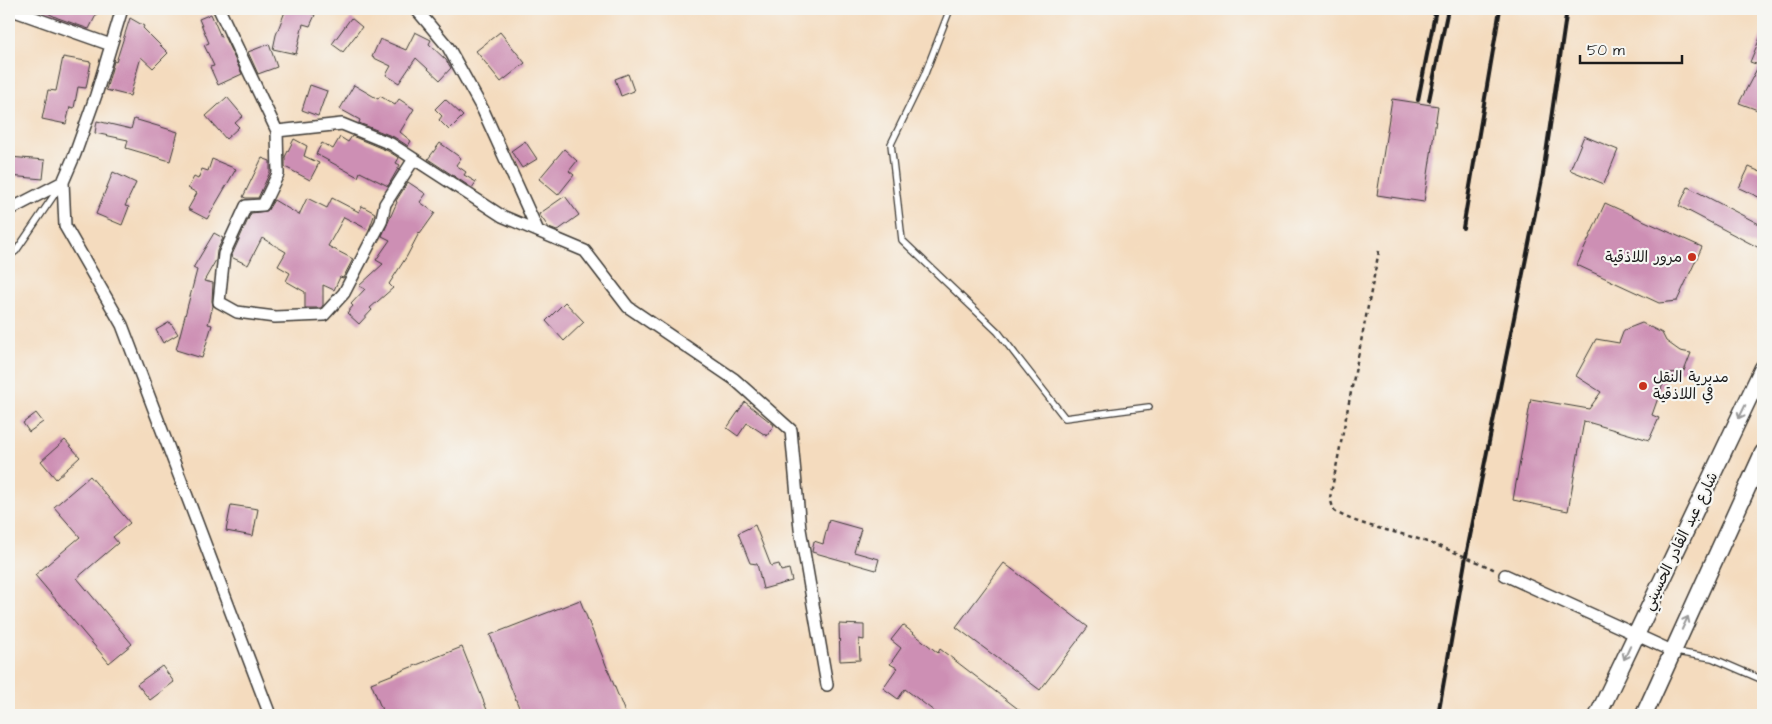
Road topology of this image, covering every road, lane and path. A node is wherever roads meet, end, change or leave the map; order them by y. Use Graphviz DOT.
graph roads {
  1 [pos="9,9"];
  2 [pos="122,9"];
  3 [pos="219,9"];
  4 [pos="416,9"];
  5 [pos="950,9"];
  6 [pos="111,45"];
  7 [pos="277,131"];
  8 [pos="414,159"];
  9 [pos="63,182"];
  10 [pos="9,210"];
  11 [pos="538,231"];
  12 [pos="1379,251"];
  13 [pos="9,256"];
  14 [pos="1763,368"];
  15 [pos="1149,407"];
  16 [pos="1763,453"];
  17 [pos="1505,575"];
  18 [pos="1635,634"];
  19 [pos="1672,651"];
  20 [pos="1763,680"];
  21 [pos="827,685"];
  22 [pos="270,715"];
  23 [pos="1598,715"];
  24 [pos="1644,715"];
  1 -- 6 [label="street"];
  2 -- 6 [label="street"];
  3 -- 7 [label="street"];
  4 -- 11 [label="street"];
  5 -- 15 [label="lane"];
  6 -- 9 [label="street"];
  7 -- 8 [label="street"];
  7 -- 8 [label="street"];
  8 -- 11 [label="street"];
  9 -- 10 [label="street"];
  9 -- 13 [label="lane"];
  9 -- 22 [label="street"];
  11 -- 21 [label="street"];
  12 -- 17 [label="path"];
  14 -- 18 [label="main road, شارع عبد القادر الحسيني, one-way"];
  19 -- 16 [label="main road, one-way"];
  17 -- 18 [label="street"];
  18 -- 19 [label="street"];
  18 -- 23 [label="main road, شارع عبد القادر الحسيني, one-way"];
  19 -- 20 [label="lane"];
  19 -- 24 [label="main road"];
}
